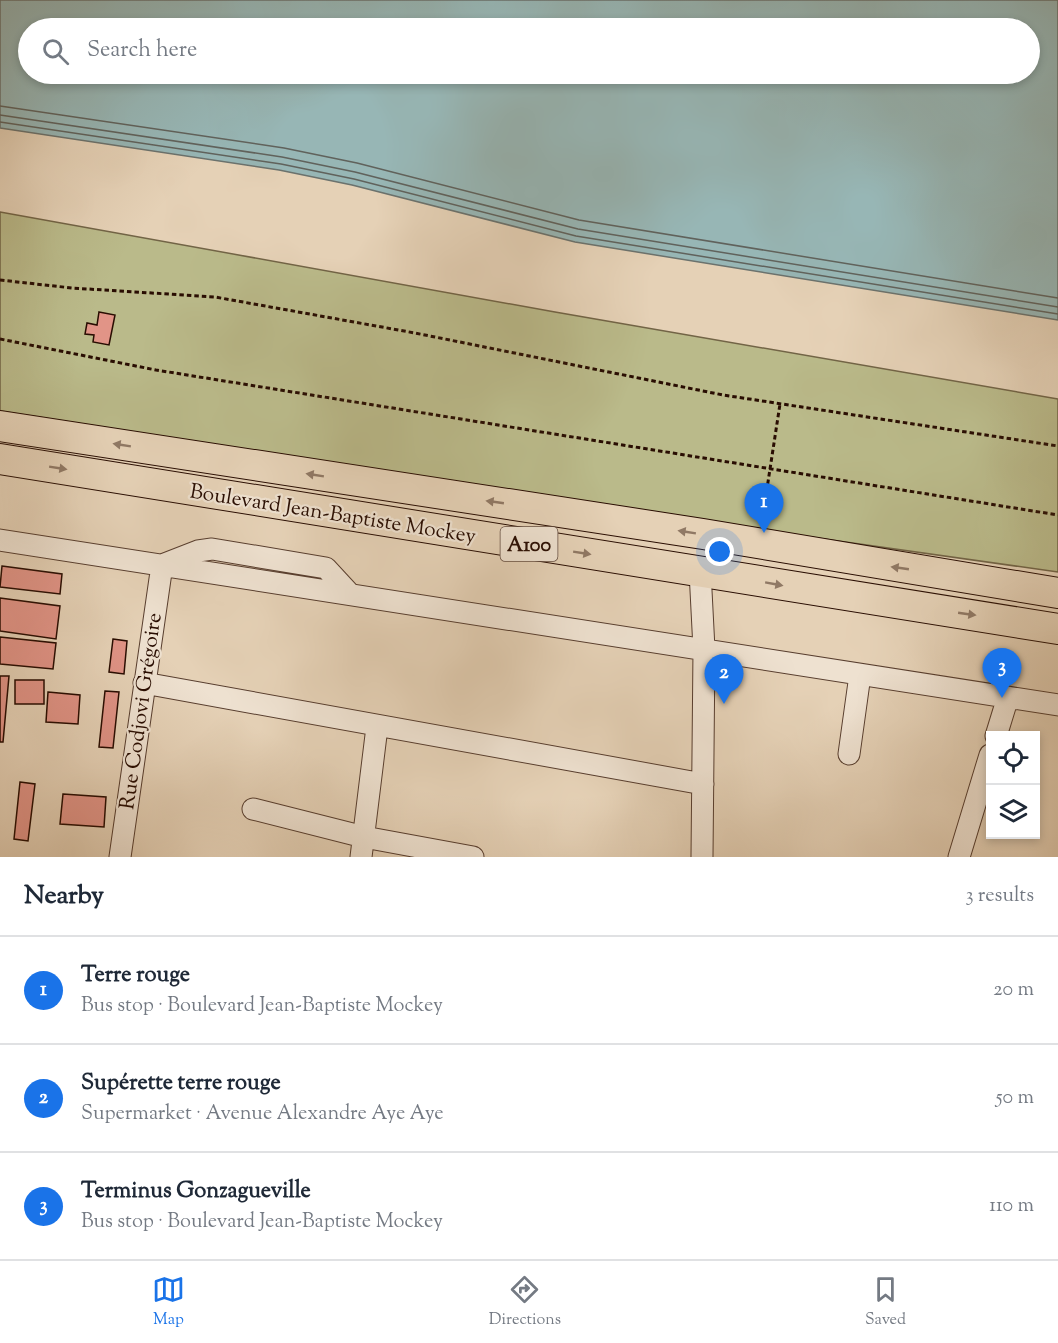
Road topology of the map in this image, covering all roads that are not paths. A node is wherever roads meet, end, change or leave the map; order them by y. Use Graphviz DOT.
graph roads {
  1 [pos="0,426"];
  2 [pos="0,459"];
  3 [pos="0,540"];
  4 [pos="162,565"];
  5 [pos="700,571"];
  6 [pos="1058,593"];
  7 [pos="1058,629"];
  8 [pos="704,649"];
  9 [pos="860,675"];
  10 [pos="144,683"];
  11 [pos="1008,697"];
  12 [pos="1058,705"];
  13 [pos="376,727"];
  14 [pos="997,731"];
  15 [pos="849,754"];
  16 [pos="986,768"];
  17 [pos="703,784"];
  18 [pos="253,809"];
  19 [pos="363,847"];
  20 [pos="120,857"];
  21 [pos="473,857"];
  22 [pos="702,857"];
  23 [pos="959,857"];
  6 -- 1 [label="highway, Boulevard Jean-Baptiste Mockey / A100, one-way"];
  2 -- 5 [label="highway, Boulevard Jean-Baptiste Mockey / A100, one-way"];
  3 -- 4 [label="street"];
  4 -- 8 [label="street"];
  4 -- 10 [label="street, Rue Codjovi Grégoire"];
  5 -- 7 [label="highway, Boulevard Jean-Baptiste Mockey / A100, one-way"];
  5 -- 8 [label="street"];
  8 -- 9 [label="street"];
  8 -- 17 [label="street"];
  9 -- 11 [label="street"];
  9 -- 15 [label="street"];
  10 -- 13 [label="street"];
  10 -- 20 [label="street, Rue Codjovi Grégoire"];
  11 -- 12 [label="street"];
  11 -- 14 [label="street"];
  13 -- 17 [label="street"];
  13 -- 19 [label="street"];
  16 -- 23 [label="street"];
  17 -- 22 [label="street"];
  18 -- 19 [label="street"];
  19 -- 21 [label="street"];
}
